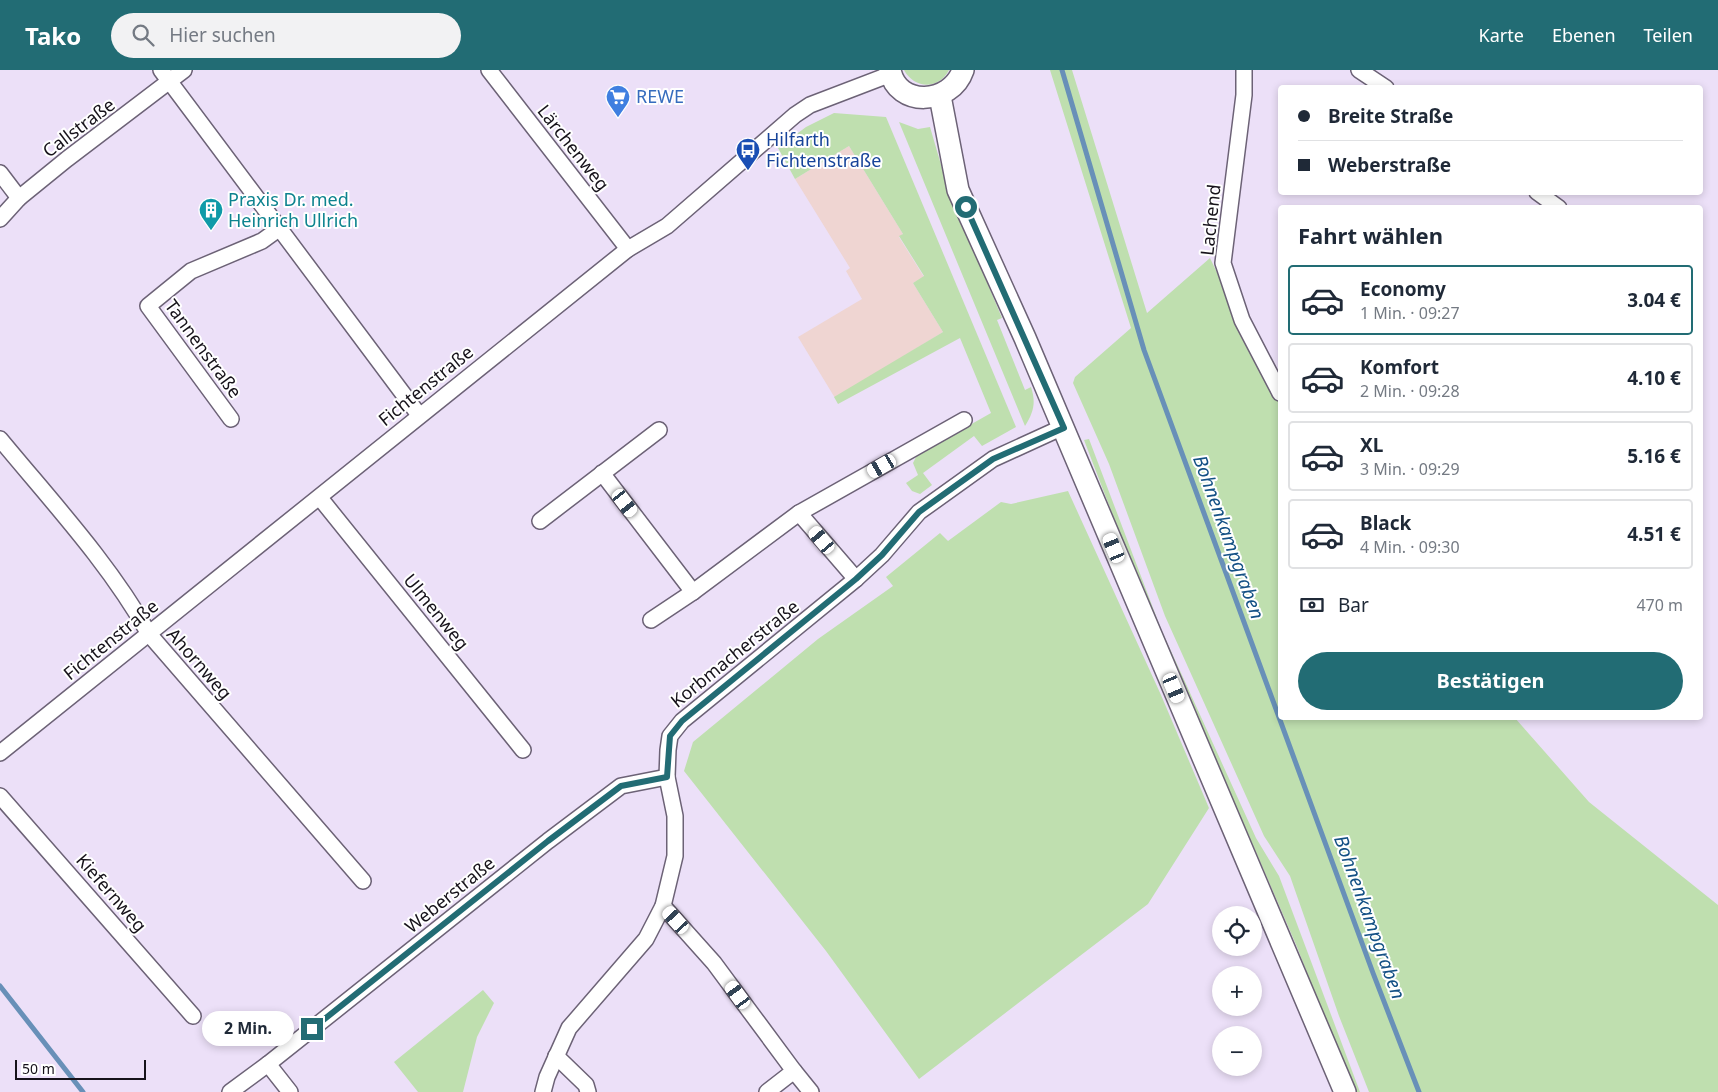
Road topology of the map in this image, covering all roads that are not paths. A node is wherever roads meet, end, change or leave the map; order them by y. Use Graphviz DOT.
graph roads {
  1 [pos="184,70"];
  2 [pos="489,70"];
  3 [pos="963,70"];
  4 [pos="1244,70"];
  5 [pos="1359,70"];
  6 [pos="890,72"];
  7 [pos="165,76"];
  8 [pos="1382,85"];
  9 [pos="940,96"];
  10 [pos="0,174"];
  11 [pos="1541,195"];
  12 [pos="19,198"];
  13 [pos="1555,205"];
  14 [pos="0,219"];
  15 [pos="280,228"];
  16 [pos="628,249"];
  17 [pos="1278,389"];
  18 [pos="419,415"];
  19 [pos="231,419"];
  20 [pos="964,420"];
  21 [pos="1064,428"];
  22 [pos="659,430"];
  23 [pos="0,440"];
  24 [pos="602,473"];
  25 [pos="320,498"];
  26 [pos="800,513"];
  27 [pos="540,521"];
  28 [pos="856,579"];
  29 [pos="693,592"];
  30 [pos="651,620"];
  31 [pos="149,634"];
  32 [pos="523,750"];
  33 [pos="0,753"];
  34 [pos="667,777"];
  35 [pos="0,796"];
  36 [pos="363,881"];
  37 [pos="663,906"];
  38 [pos="192,1016"];
  39 [pos="556,1056"];
  40 [pos="268,1064"];
  41 [pos="794,1071"];
  42 [pos="230,1092"];
  43 [pos="290,1092"];
  44 [pos="543,1092"];
  45 [pos="588,1092"];
  46 [pos="767,1092"];
  47 [pos="811,1092"];
  48 [pos="1345,1092"];
  1 -- 7 [label="street, Callstraße"];
  2 -- 16 [label="street, Lärchenweg"];
  3 -- 9 [label="main road"];
  4 -- 17 [label="street, Lachend"];
  5 -- 8 [label="street"];
  6 -- 9 [label="main road"];
  6 -- 16 [label="street, Fichtenstraße"];
  7 -- 12 [label="street, Callstraße"];
  7 -- 15 [label="street"];
  9 -- 21 [label="main road"];
  10 -- 12 [label="street"];
  11 -- 13 [label="street"];
  12 -- 14 [label="street, Callstraße"];
  15 -- 18 [label="street"];
  15 -- 19 [label="street, Tannenstraße"];
  16 -- 18 [label="street, Fichtenstraße"];
  18 -- 25 [label="street, Fichtenstraße"];
  20 -- 26 [label="street"];
  21 -- 28 [label="street, Korbmacherstraße"];
  21 -- 48 [label="main road"];
  22 -- 24 [label="street"];
  23 -- 31 [label="street, Ahornweg"];
  24 -- 27 [label="street"];
  24 -- 29 [label="street"];
  25 -- 31 [label="street, Fichtenstraße"];
  25 -- 32 [label="street, Ulmenweg"];
  26 -- 28 [label="street"];
  26 -- 29 [label="street"];
  28 -- 34 [label="street, Korbmacherstraße"];
  29 -- 30 [label="street"];
  31 -- 33 [label="street, Fichtenstraße"];
  31 -- 36 [label="street, Ahornweg"];
  34 -- 37 [label="street, Korbmacherstraße"];
  34 -- 40 [label="street, Weberstraße"];
  35 -- 38 [label="street, Kiefernweg"];
  37 -- 39 [label="street, Korbmacherstraße"];
  37 -- 41 [label="street"];
  39 -- 44 [label="street, Korbmacherstraße"];
  39 -- 45 [label="street"];
  40 -- 42 [label="street, Weberstraße"];
  40 -- 43 [label="street"];
  41 -- 46 [label="street"];
  41 -- 47 [label="street"];
}
